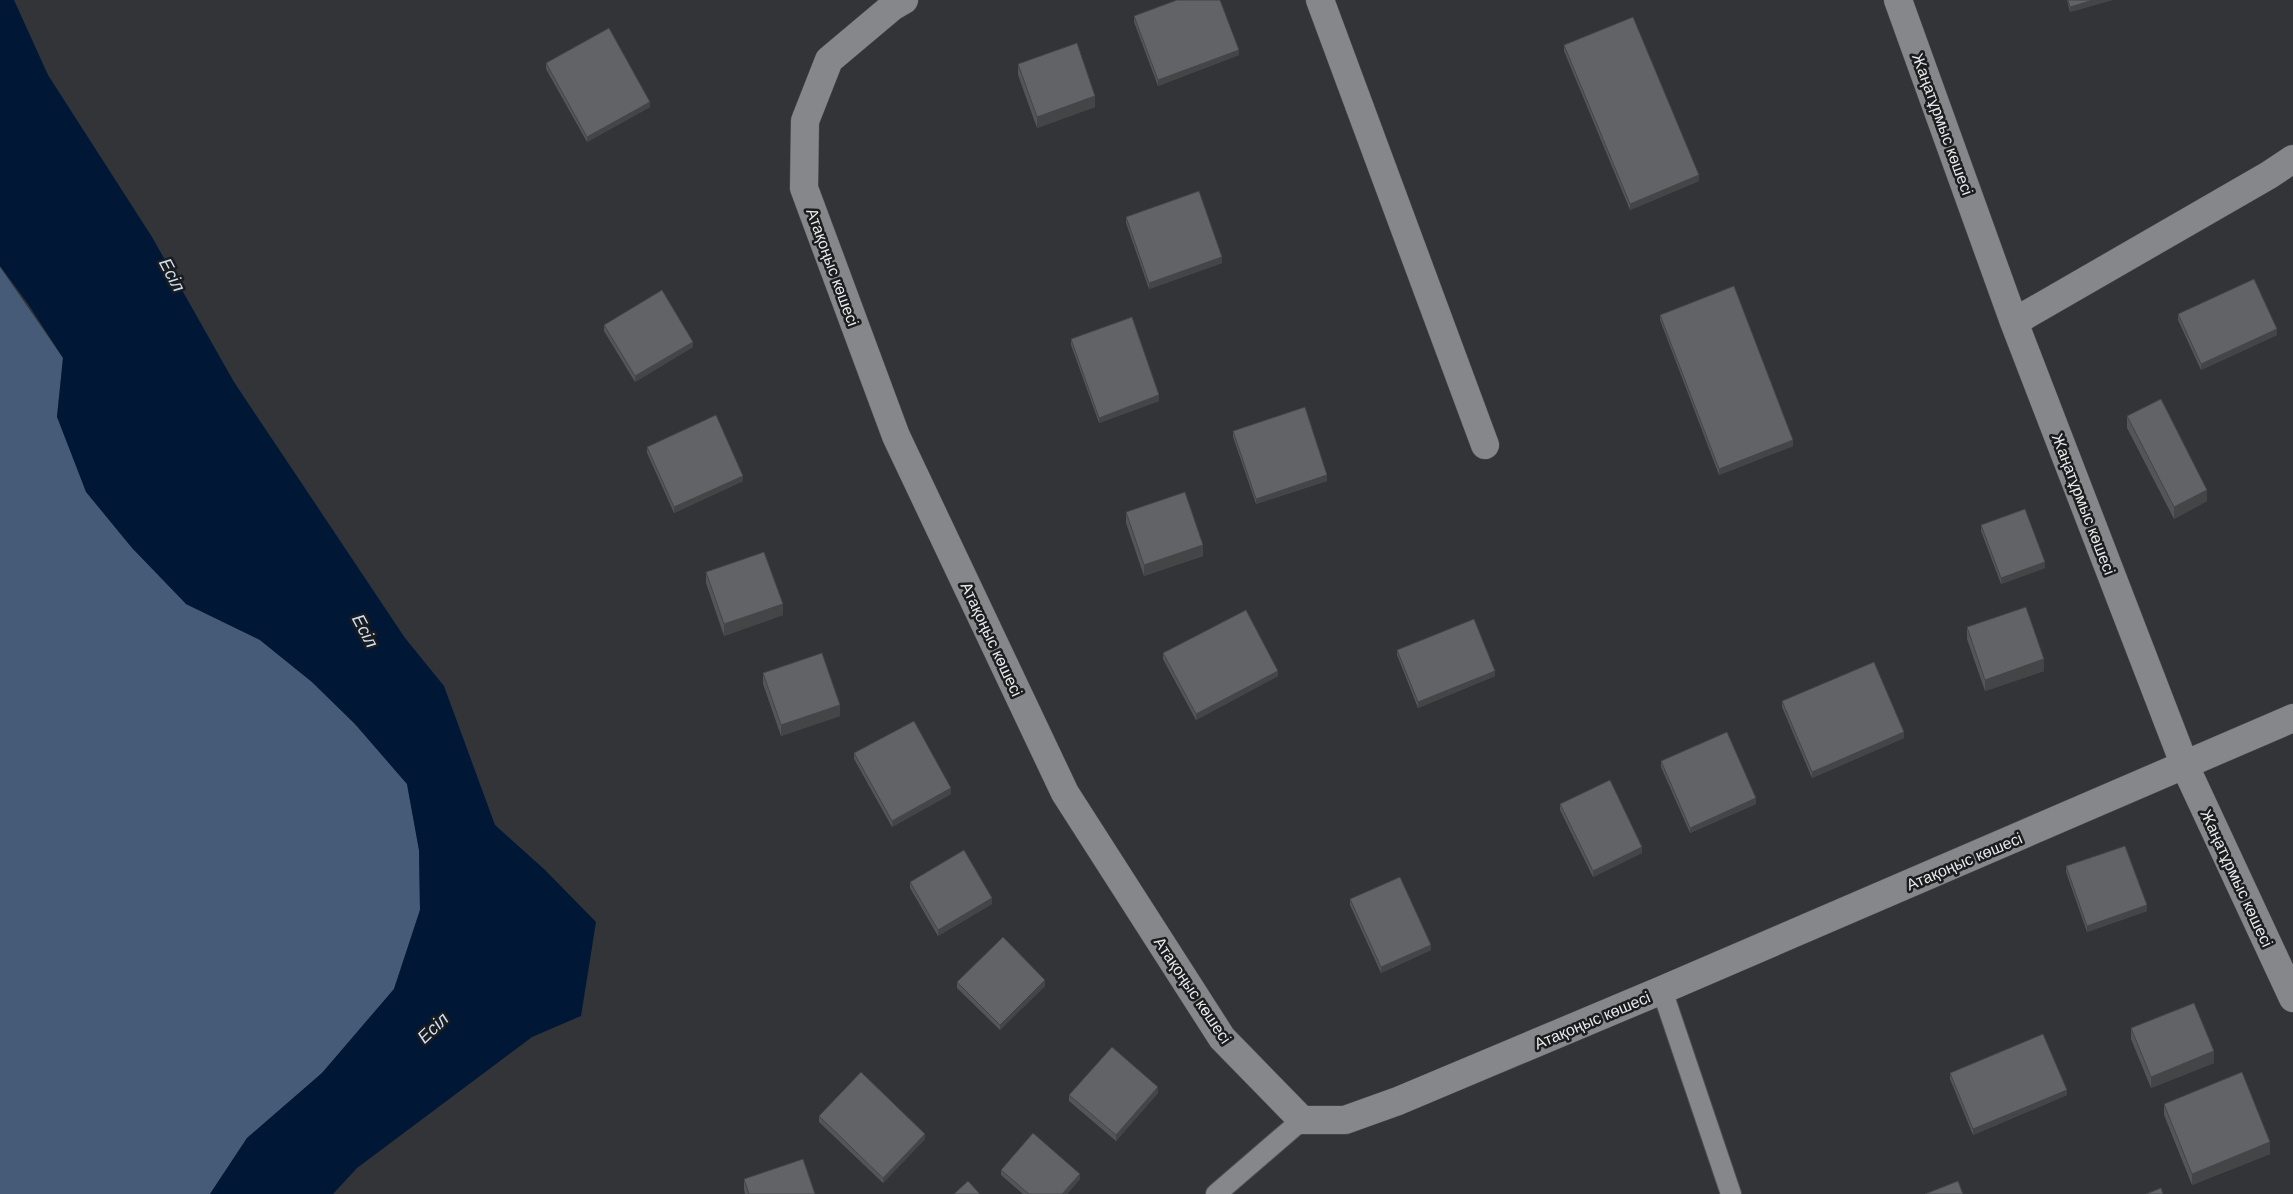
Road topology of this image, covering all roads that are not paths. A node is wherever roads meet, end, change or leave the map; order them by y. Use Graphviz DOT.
graph roads {
  1 [pos="904,0"];
  2 [pos="1320,0"];
  3 [pos="1898,0"];
  4 [pos="2293,159"];
  5 [pos="2014,322"];
  6 [pos="1485,445"];
  7 [pos="2293,718"];
  8 [pos="2185,766"];
  9 [pos="1662,990"];
  10 [pos="2293,998"];
  11 [pos="1302,1120"];
  12 [pos="1216,1194"];
  13 [pos="1731,1194"];
  1 -- 11 [label="street, Атақоңыс көшесі"];
  2 -- 6 [label="street"];
  3 -- 5 [label="street, Жаңатұрмыс көшесі"];
  4 -- 5 [label="street"];
  5 -- 8 [label="street, Жаңатұрмыс көшесі"];
  7 -- 8 [label="street, Атақоңыс көшесі"];
  8 -- 9 [label="street, Атақоңыс көшесі"];
  8 -- 10 [label="street, Жаңатұрмыс көшесі"];
  9 -- 11 [label="street, Атақоңыс көшесі"];
  9 -- 13 [label="lane"];
  11 -- 12 [label="lane"];
}
